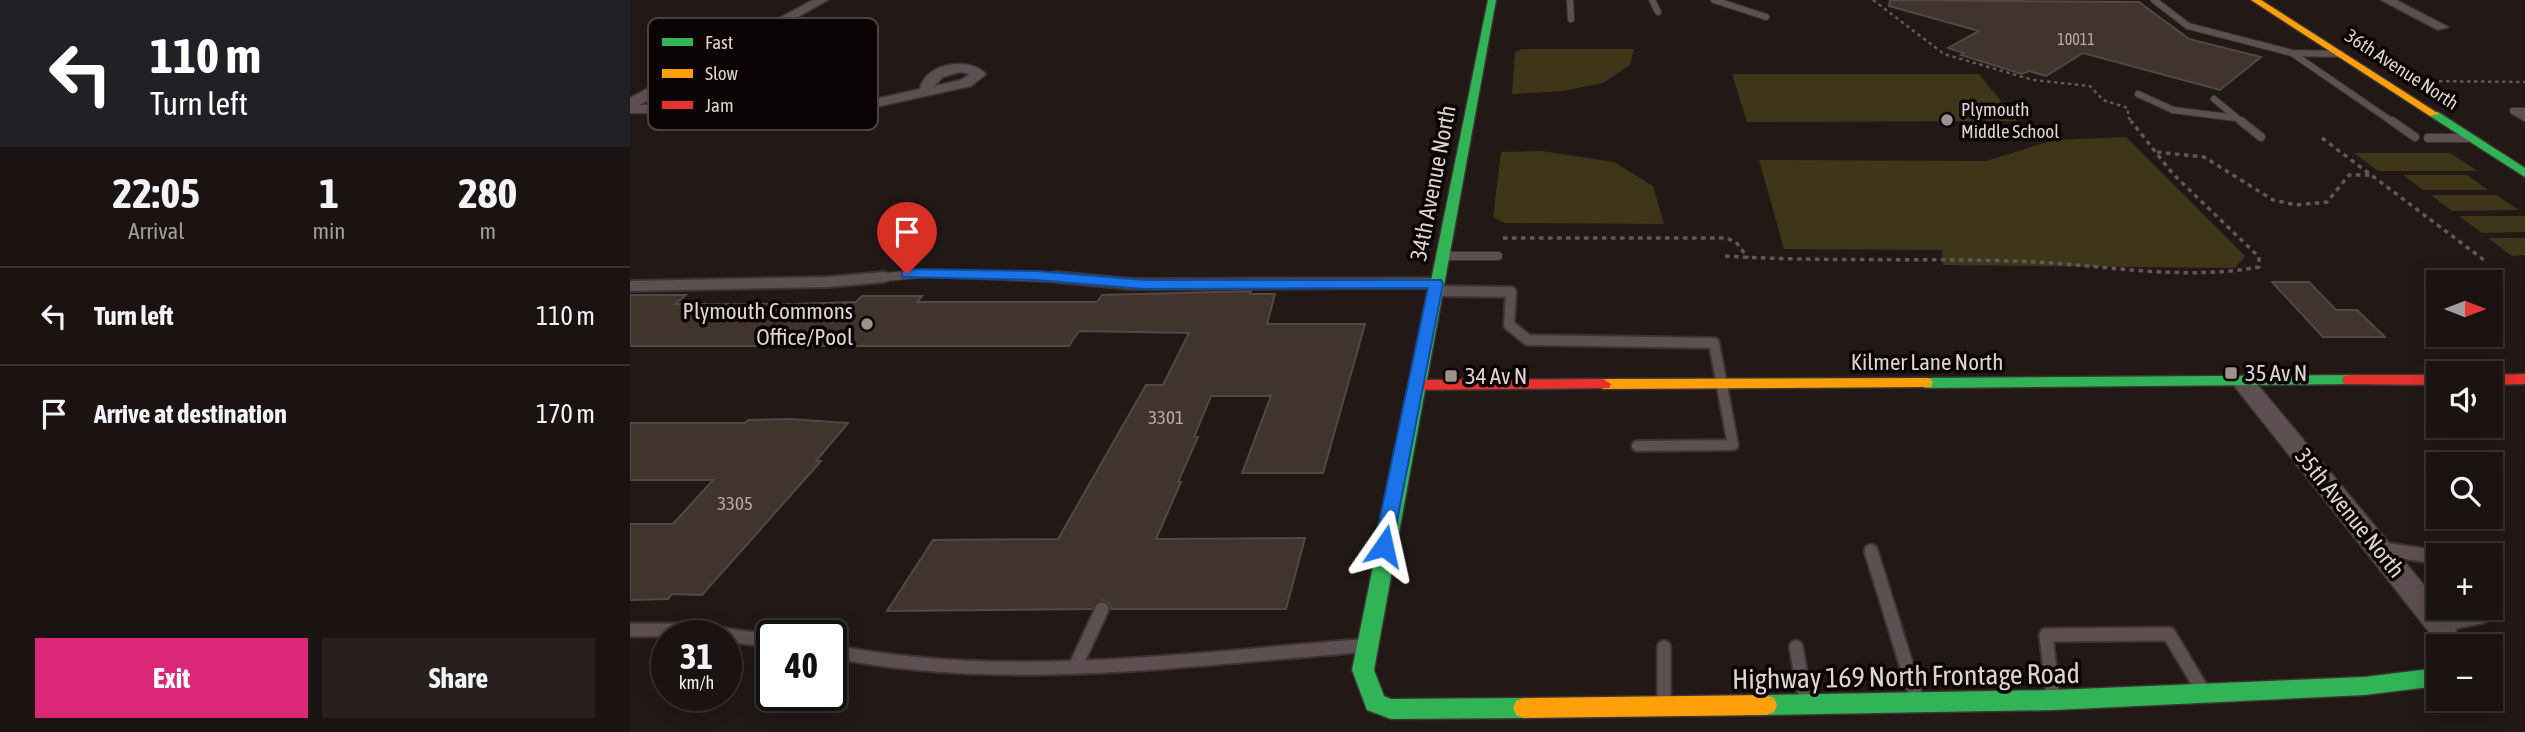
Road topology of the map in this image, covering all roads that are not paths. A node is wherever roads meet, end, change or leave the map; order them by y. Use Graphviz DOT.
graph roads {
  1 [pos="822,0"];
  2 [pos="1492,0"];
  3 [pos="1570,0"];
  4 [pos="1651,0"];
  5 [pos="1714,0"];
  6 [pos="2154,0"];
  7 [pos="2255,0"];
  8 [pos="2387,0"];
  9 [pos="1658,12"];
  10 [pos="1766,17"];
  11 [pos="789,18"];
  12 [pos="1571,19"];
  13 [pos="2442,27"];
  14 [pos="2292,53"];
  15 [pos="2341,54"];
  16 [pos="926,92"];
  17 [pos="2138,94"];
  18 [pos="648,96"];
  19 [pos="2214,99"];
  20 [pos="878,103"];
  21 [pos="630,106"];
  22 [pos="648,106"];
  23 [pos="2525,111"];
  24 [pos="2236,118"];
  25 [pos="2525,118"];
  26 [pos="2261,137"];
  27 [pos="2414,137"];
  28 [pos="2428,138"];
  29 [pos="2470,138"];
  30 [pos="2525,173"];
  31 [pos="1441,256"];
  32 [pos="1498,256"];
  33 [pos="630,286"];
  34 [pos="1435,287"];
  35 [pos="2525,379"];
  36 [pos="2426,380"];
  37 [pos="2503,380"];
  38 [pos="2245,383"];
  39 [pos="1416,385"];
  40 [pos="1723,385"];
  41 [pos="1637,446"];
  42 [pos="2379,548"];
  43 [pos="1871,551"];
  44 [pos="2426,556"];
  45 [pos="1102,609"];
  46 [pos="2475,620"];
  47 [pos="630,630"];
  48 [pos="2444,634"];
  49 [pos="2447,634"];
  50 [pos="756,640"];
  51 [pos="1367,645"];
  52 [pos="1664,647"];
  53 [pos="1796,647"];
  54 [pos="847,654"];
  55 [pos="1076,665"];
  56 [pos="2426,679"];
  57 [pos="2204,695"];
  58 [pos="2054,700"];
  59 [pos="1376,702"];
  60 [pos="1919,702"];
  61 [pos="1806,704"];
  62 [pos="1664,707"];
  1 -- 11 [label="street"];
  2 -- 31 [label="street, 34th Avenue North"];
  3 -- 12 [label="lane"];
  4 -- 9 [label="lane"];
  5 -- 10 [label="lane"];
  6 -- 14 [label="lane"];
  7 -- 15 [label="street, 36th Avenue North"];
  8 -- 13 [label="street"];
  14 -- 15 [label="lane"];
  14 -- 27 [label="lane"];
  15 -- 29 [label="street, 36th Avenue North"];
  16 -- 20 [label="street"];
  17 -- 24 [label="lane"];
  18 -- 21 [label="street"];
  19 -- 24 [label="lane"];
  21 -- 22 [label="street"];
  23 -- 25 [label="lane"];
  24 -- 26 [label="lane"];
  28 -- 29 [label="lane"];
  29 -- 30 [label="street, 36th Avenue North"];
  31 -- 32 [label="lane"];
  31 -- 34 [label="street, 34th Avenue North"];
  33 -- 34 [label="lane"];
  34 -- 39 [label="street, 34th Avenue North"];
  34 -- 40 [label="lane"];
  35 -- 37 [label="street"];
  36 -- 38 [label="street, Kilmer Lane North"];
  38 -- 40 [label="street, Kilmer Lane North"];
  38 -- 42 [label="street, 35th Avenue North"];
  39 -- 40 [label="street, Kilmer Lane North"];
  39 -- 51 [label="street, 34th Avenue North"];
  40 -- 41 [label="lane"];
  42 -- 44 [label="lane"];
  42 -- 48 [label="street, 35th Avenue North"];
  43 -- 60 [label="lane"];
  45 -- 55 [label="lane"];
  46 -- 49 [label="lane"];
  47 -- 50 [label="lane"];
  51 -- 55 [label="lane"];
  51 -- 59 [label="street, 34th Avenue North"];
  52 -- 62 [label="lane"];
  53 -- 61 [label="lane"];
  54 -- 55 [label="lane"];
  56 -- 57 [label="street, Highway 169 North Frontage Road"];
  57 -- 58 [label="street, Highway 169 North Frontage Road"];
  57 -- 58 [label="lane"];
  58 -- 60 [label="street, Highway 169 North Frontage Road"];
  59 -- 62 [label="street, Highway 169 North Frontage Road"];
  60 -- 61 [label="street, Highway 169 North Frontage Road"];
  61 -- 62 [label="street, Highway 169 North Frontage Road"];
}
